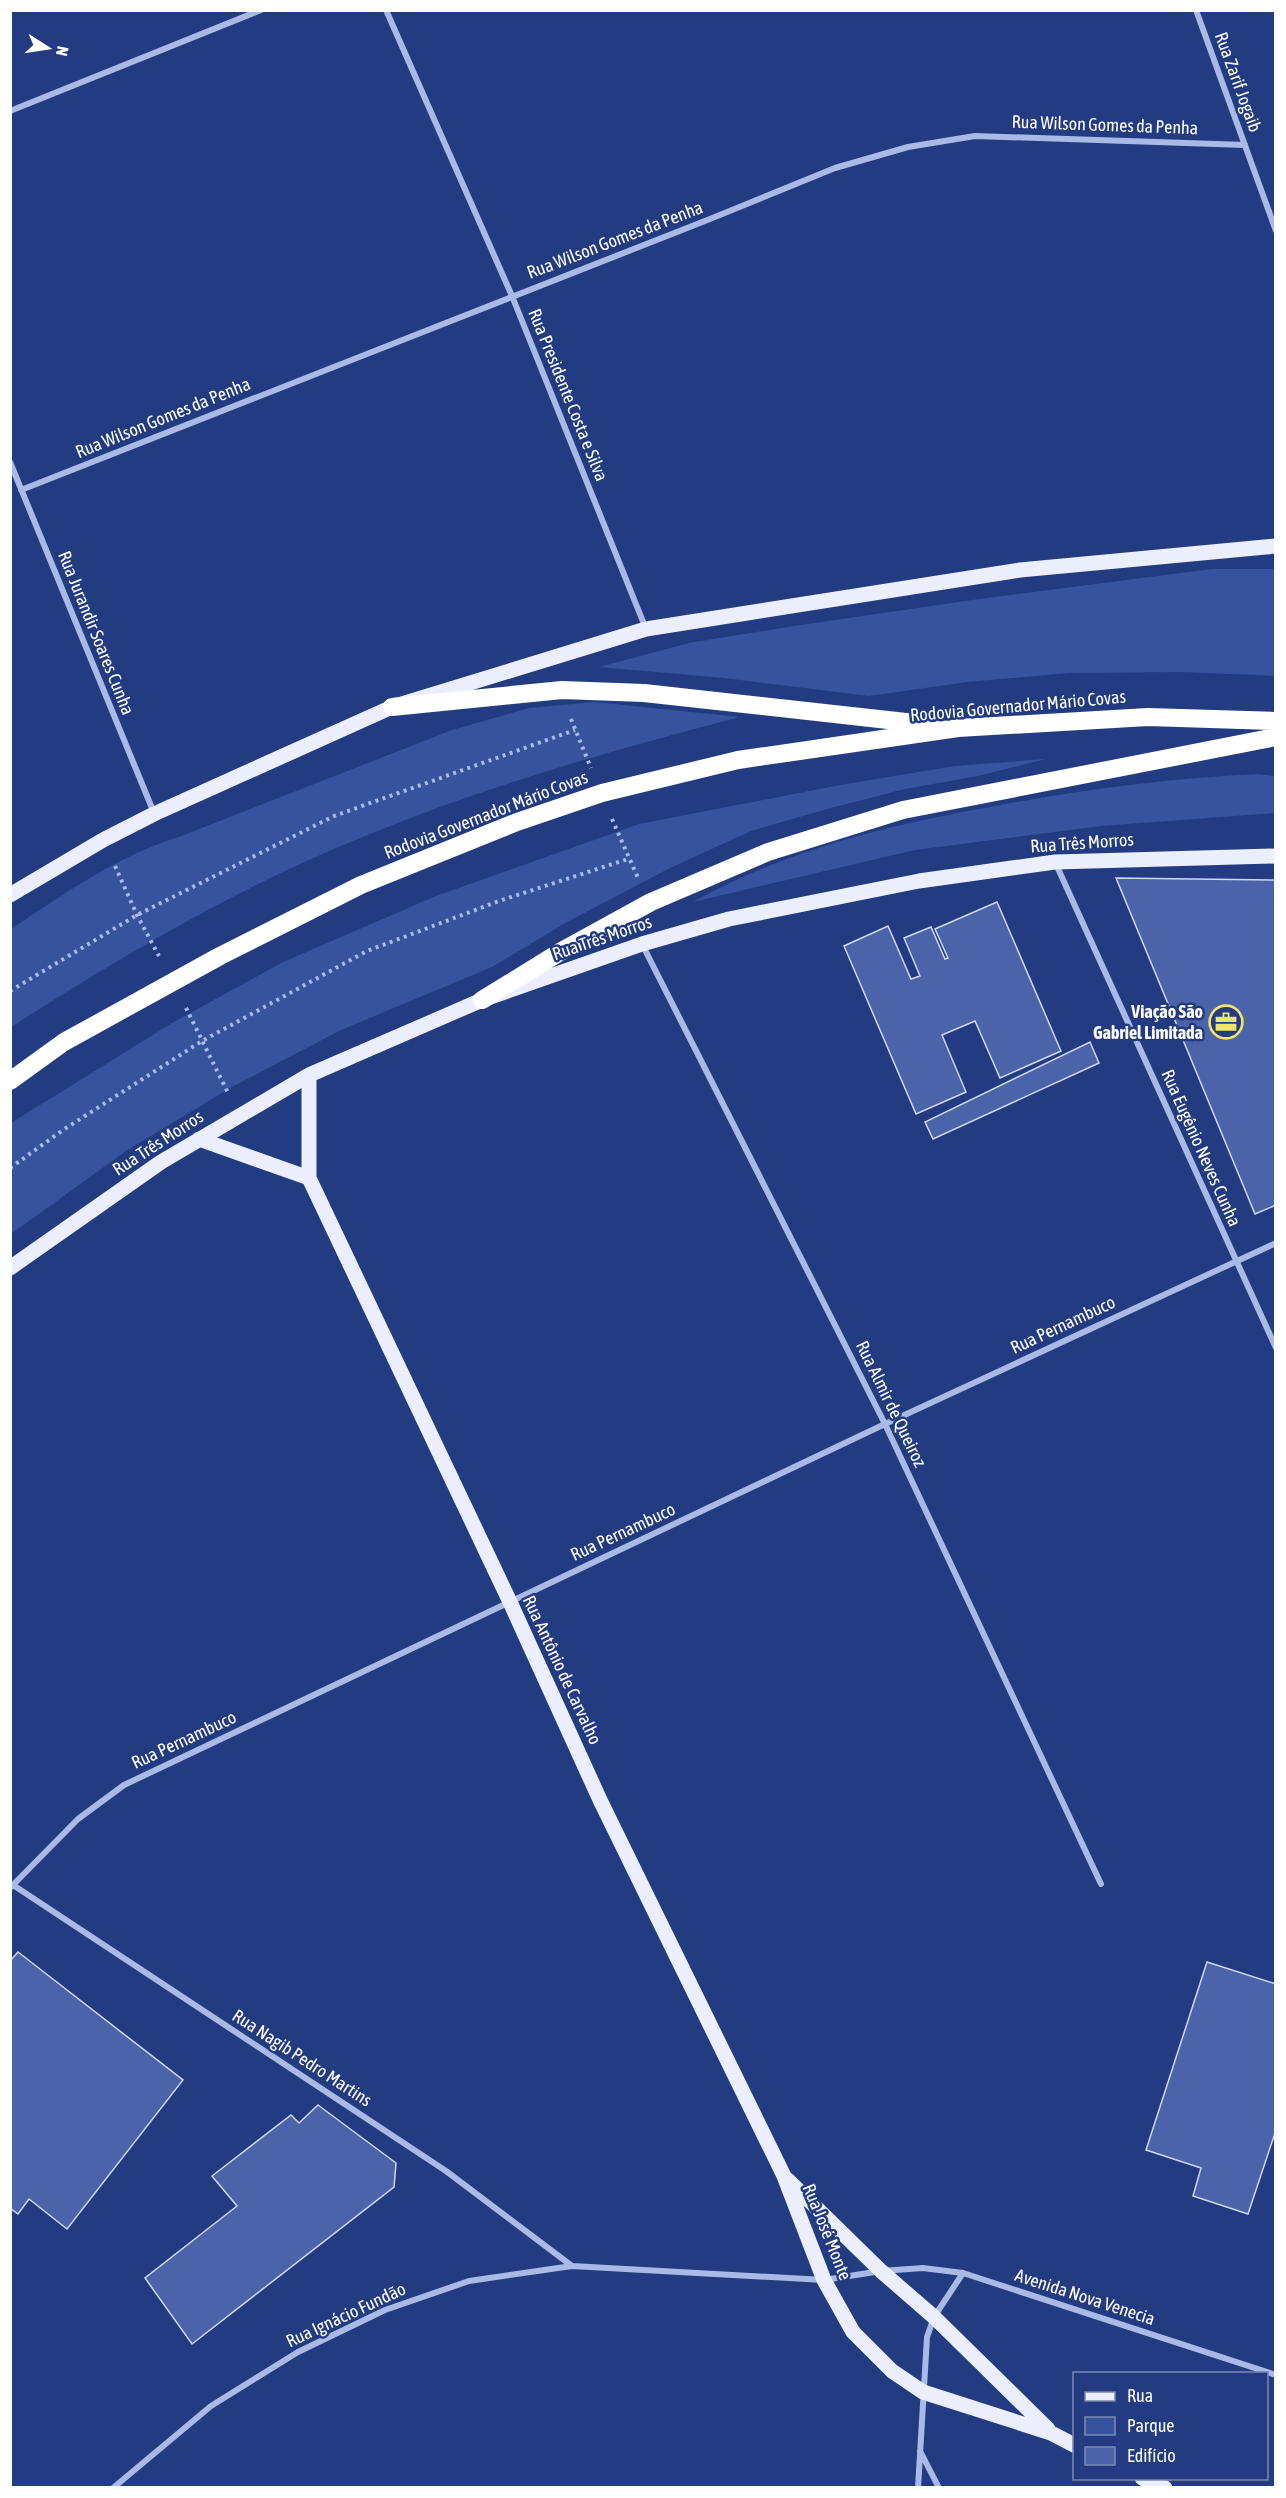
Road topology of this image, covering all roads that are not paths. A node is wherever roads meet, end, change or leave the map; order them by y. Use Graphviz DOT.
graph roads {
  1 [pos="261,10"];
  2 [pos="386,10"];
  3 [pos="1196,10"];
  4 [pos="10,111"];
  5 [pos="1245,145"];
  6 [pos="1275,231"];
  7 [pos="512,296"];
  8 [pos="10,462"];
  9 [pos="21,490"];
  10 [pos="1275,546"];
  11 [pos="646,629"];
  12 [pos="392,707"];
  13 [pos="1275,721"];
  14 [pos="958,728"];
  15 [pos="1275,737"];
  16 [pos="154,814"];
  17 [pos="1275,856"];
  18 [pos="1055,862"];
  19 [pos="10,895"];
  20 [pos="642,944"];
  21 [pos="482,1000"];
  22 [pos="309,1075"];
  23 [pos="10,1081"];
  24 [pos="199,1138"];
  25 [pos="309,1178"];
  26 [pos="1275,1243"];
  27 [pos="1237,1262"];
  28 [pos="10,1268"];
  29 [pos="1275,1348"];
  30 [pos="885,1424"];
  31 [pos="510,1602"];
  32 [pos="1101,1884"];
  33 [pos="11,1885"];
  34 [pos="784,2176"];
  35 [pos="572,2266"];
  36 [pos="881,2271"];
  37 [pos="963,2273"];
  38 [pos="824,2280"];
  39 [pos="934,2317"];
  40 [pos="1266,2372"];
  41 [pos="923,2392"];
  42 [pos="1052,2433"];
  43 [pos="1073,2444"];
  44 [pos="920,2451"];
  45 [pos="1147,2480"];
  46 [pos="113,2487"];
  47 [pos="918,2487"];
  48 [pos="939,2487"];
  49 [pos="1165,2487"];
  1 -- 4 [label="street"];
  2 -- 7 [label="street, Rua Presidente Costa e Silva"];
  3 -- 5 [label="street, Rua Zarif Jogaib"];
  5 -- 6 [label="street, Rua Zarif Jogaib"];
  5 -- 7 [label="street, Rua Wilson Gomes da Penha"];
  7 -- 9 [label="street, Rua Wilson Gomes da Penha"];
  7 -- 11 [label="street, Rua Presidente Costa e Silva"];
  8 -- 9 [label="street, Rua Jurandir Soares Cunha"];
  9 -- 16 [label="street, Rua Jurandir Soares Cunha"];
  10 -- 11 [label="main road"];
  11 -- 12 [label="main road"];
  12 -- 14 [label="highway"];
  12 -- 16 [label="main road"];
  13 -- 14 [label="highway, Rodovia Governador Mário Covas"];
  14 -- 23 [label="highway, Rodovia Governador Mário Covas"];
  15 -- 21 [label="highway"];
  16 -- 19 [label="main road"];
  17 -- 18 [label="main road, Rua Três Morros"];
  18 -- 20 [label="main road, Rua Três Morros"];
  18 -- 27 [label="street, Rua Eugênio Neves Cunha"];
  20 -- 21 [label="main road, Rua Três Morros"];
  20 -- 30 [label="street, Rua Almir de Queiroz"];
  21 -- 22 [label="main road, Rua Três Morros"];
  22 -- 24 [label="main road, Rua Três Morros"];
  22 -- 25 [label="main road, Rua Antônio de Carvalho"];
  24 -- 25 [label="main road"];
  24 -- 28 [label="main road, Rua Três Morros"];
  25 -- 31 [label="main road, Rua Antônio de Carvalho"];
  26 -- 27 [label="street, Rua Pernambuco"];
  27 -- 29 [label="street, Rua Eugênio Neves Cunha"];
  27 -- 30 [label="street, Rua Pernambuco"];
  30 -- 31 [label="street, Rua Pernambuco"];
  30 -- 32 [label="street, Rua Almir de Queiroz"];
  31 -- 33 [label="street, Rua Pernambuco"];
  31 -- 34 [label="main road, Rua Antônio de Carvalho"];
  33 -- 35 [label="street, Rua Nagib Pedro Martins"];
  34 -- 36 [label="main road, Rua José Monte"];
  34 -- 38 [label="main road, Rua José Monte"];
  35 -- 38 [label="street, Rua Ignácio Fundão"];
  35 -- 46 [label="street, Rua Ignácio Fundão"];
  36 -- 37 [label="street, Avenida Nova Venecia"];
  36 -- 38 [label="street, Rua Ignácio Fundão"];
  36 -- 39 [label="main road, Rua José Monte"];
  37 -- 39 [label="street"];
  37 -- 40 [label="street, Avenida Nova Venecia"];
  38 -- 41 [label="main road, Rua José Monte"];
  39 -- 41 [label="street"];
  39 -- 42 [label="main road, Rua José Monte"];
  41 -- 42 [label="main road, Rua José Monte"];
  41 -- 44 [label="street"];
  42 -- 43 [label="main road, Rua José Monte"];
  44 -- 47 [label="street"];
  44 -- 48 [label="street"];
  45 -- 49 [label="main road"];
}
